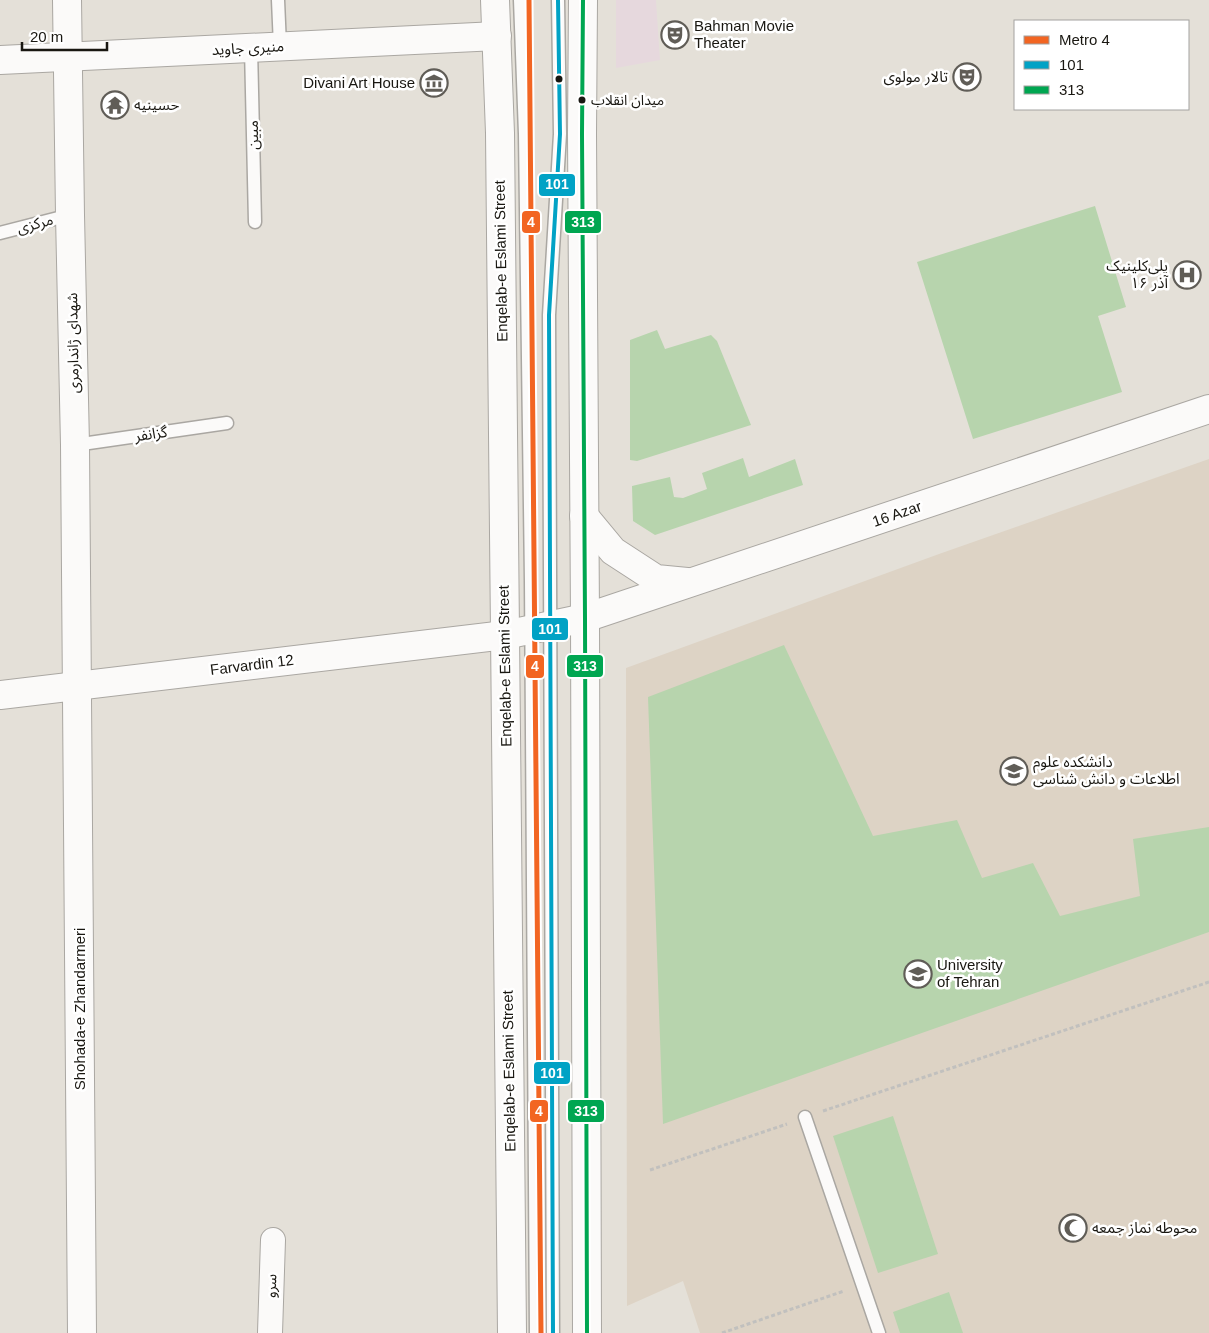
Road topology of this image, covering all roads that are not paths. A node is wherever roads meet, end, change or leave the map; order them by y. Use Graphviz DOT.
graph roads {
  1 [pos="67,0"];
  2 [pos="278,0"];
  3 [pos="495,0"];
  4 [pos="520,0"];
  5 [pos="558,0"];
  6 [pos="583,0"];
  7 [pos="497,36"];
  8 [pos="280,46"];
  9 [pos="251,48"];
  10 [pos="67,56"];
  11 [pos="0,60"];
  12 [pos="70,215"];
  13 [pos="255,222"];
  14 [pos="0,233"];
  15 [pos="1209,409"];
  16 [pos="227,423"];
  17 [pos="75,445"];
  18 [pos="584,516"];
  19 [pos="691,583"];
  20 [pos="585,618"];
  21 [pos="541,628"];
  22 [pos="505,635"];
  23 [pos="78,686"];
  24 [pos="0,695"];
  25 [pos="805,1117"];
  26 [pos="273,1240"];
  27 [pos="82,1333"];
  28 [pos="270,1333"];
  29 [pos="512,1333"];
  30 [pos="536,1333"];
  31 [pos="554,1333"];
  32 [pos="587,1333"];
  33 [pos="879,1333"];
  1 -- 10 [label="main road, شهدای ژاندارمری"];
  2 -- 8 [label="lane"];
  3 -- 7 [label="main road, Enqelab-e Eslami Street"];
  4 -- 21 [label="lane"];
  5 -- 21 [label="lane"];
  6 -- 18 [label="main road"];
  7 -- 8 [label="main road, منیری جاوید"];
  7 -- 22 [label="main road, Enqelab-e Eslami Street"];
  8 -- 9 [label="main road, منیری جاوید"];
  9 -- 10 [label="main road, منیری جاوید"];
  9 -- 13 [label="lane, مبین"];
  10 -- 11 [label="main road, منیری جاوید"];
  10 -- 12 [label="main road, شهدای ژاندارمری"];
  12 -- 14 [label="lane, مرکزی"];
  12 -- 17 [label="main road, شهدای ژاندارمری"];
  15 -- 19 [label="main road, 16 Azar"];
  16 -- 17 [label="lane, گزانفر"];
  17 -- 23 [label="main road, شهدای ژاندارمری"];
  18 -- 19 [label="main road"];
  18 -- 20 [label="main road"];
  19 -- 20 [label="main road, 16 Azar"];
  20 -- 21 [label="main road, 16 Azar"];
  20 -- 32 [label="main road"];
  21 -- 22 [label="main road, Farvardin 12"];
  21 -- 30 [label="lane"];
  21 -- 31 [label="lane"];
  22 -- 23 [label="main road, Farvardin 12"];
  22 -- 29 [label="main road, Enqelab-e Eslami Street"];
  23 -- 24 [label="main road, Farvardin 12"];
  23 -- 27 [label="main road, Shohada-e Zhandarmeri"];
  25 -- 33 [label="lane"];
  26 -- 28 [label="street, سرو"];
}
